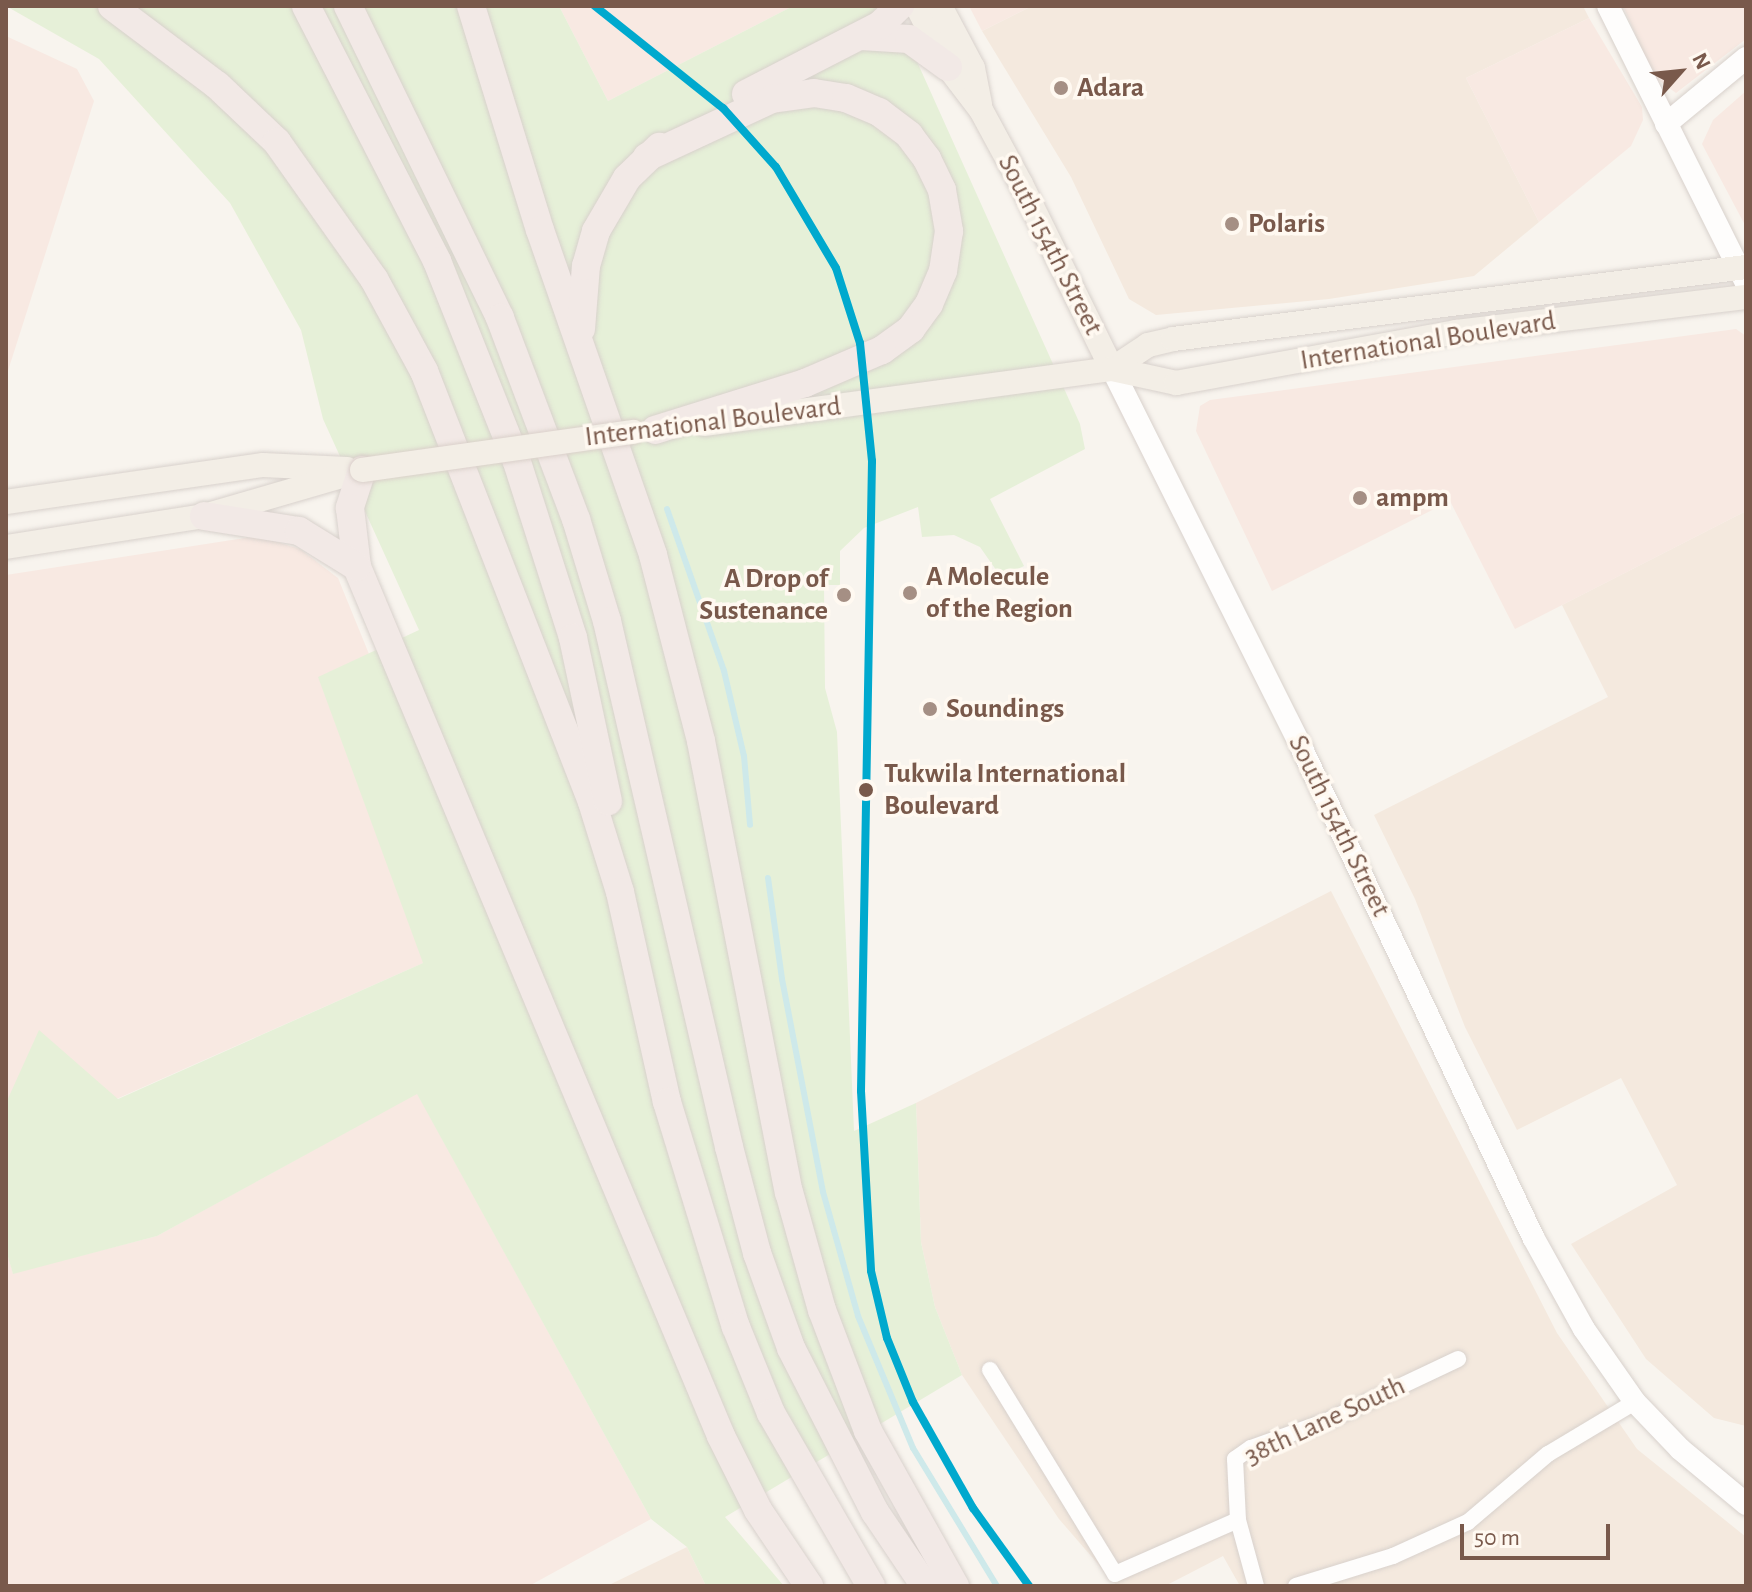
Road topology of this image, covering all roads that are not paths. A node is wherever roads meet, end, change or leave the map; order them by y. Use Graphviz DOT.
graph roads {
  1 [pos="112,6"];
  2 [pos="306,6"];
  3 [pos="348,6"];
  4 [pos="471,6"];
  5 [pos="900,6"];
  6 [pos="917,6"];
  7 [pos="940,6"];
  8 [pos="1608,6"];
  9 [pos="860,36"];
  10 [pos="1746,58"];
  11 [pos="948,67"];
  12 [pos="981,110"];
  13 [pos="1666,124"];
  14 [pos="647,157"];
  15 [pos="1743,273"];
  16 [pos="1746,297"];
  17 [pos="581,350"];
  18 [pos="1112,369"];
  19 [pos="655,430"];
  20 [pos="362,470"];
  21 [pos="6,502"];
  22 [pos="204,516"];
  23 [pos="6,547"];
  24 [pos="357,567"];
  25 [pos="620,892"];
  26 [pos="1458,1359"];
  27 [pos="990,1370"];
  28 [pos="1635,1402"];
  29 [pos="1736,1487"];
  30 [pos="1746,1504"];
  31 [pos="1238,1520"];
  32 [pos="809,1586"];
  33 [pos="871,1586"];
  34 [pos="925,1586"];
  35 [pos="955,1586"];
  36 [pos="1256,1586"];
  37 [pos="1296,1586"];
  1 -- 25 [label="highway"];
  2 -- 25 [label="highway"];
  3 -- 34 [label="highway"];
  4 -- 17 [label="highway"];
  5 -- 9 [label="highway"];
  6 -- 11 [label="main road, South 154th Street"];
  7 -- 12 [label="main road, South 154th Street"];
  8 -- 13 [label="street"];
  9 -- 11 [label="highway"];
  9 -- 14 [label="highway"];
  10 -- 13 [label="street"];
  11 -- 12 [label="main road, South 154th Street"];
  12 -- 18 [label="main road, South 154th Street"];
  13 -- 15 [label="street"];
  14 -- 17 [label="highway"];
  14 -- 19 [label="highway"];
  15 -- 18 [label="main road, International Boulevard"];
  16 -- 18 [label="main road, International Boulevard"];
  17 -- 35 [label="highway"];
  18 -- 19 [label="main road, International Boulevard"];
  18 -- 28 [label="street, South 154th Street"];
  19 -- 20 [label="main road, International Boulevard, bridge"];
  20 -- 21 [label="main road, International Boulevard"];
  20 -- 22 [label="main road, International Boulevard"];
  20 -- 24 [label="highway"];
  22 -- 23 [label="main road, International Boulevard"];
  22 -- 24 [label="highway"];
  24 -- 32 [label="highway"];
  25 -- 33 [label="highway"];
  26 -- 31 [label="street, 38th Lane South"];
  27 -- 31 [label="street"];
  28 -- 29 [label="street, South 154th Street"];
  28 -- 37 [label="street"];
  29 -- 30 [label="street, South 154th Street"];
  31 -- 36 [label="street"];
}
